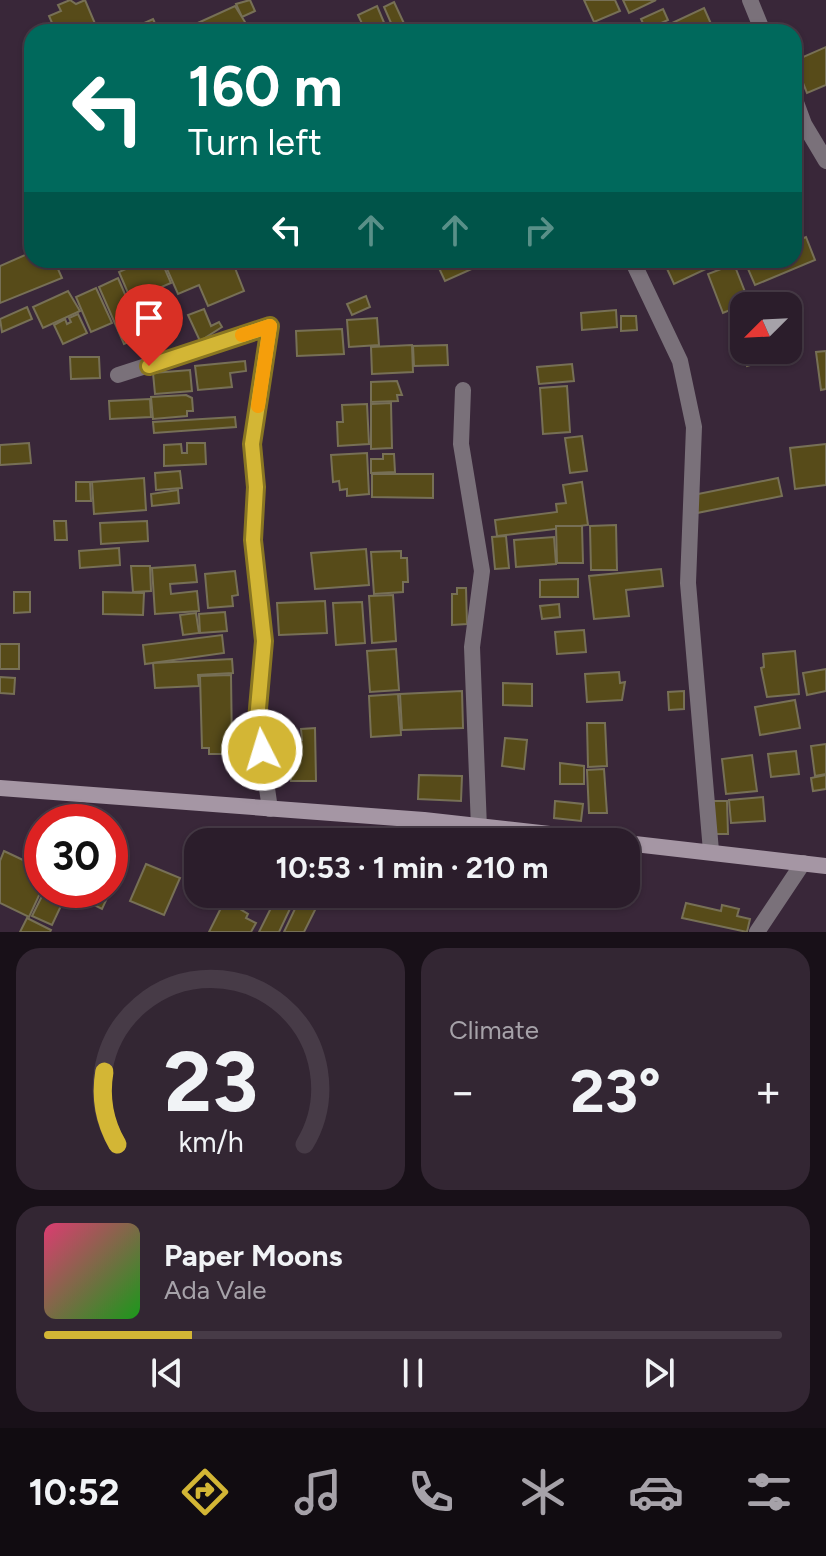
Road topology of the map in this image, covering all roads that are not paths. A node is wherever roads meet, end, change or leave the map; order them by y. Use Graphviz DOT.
graph roads {
  1 [pos="750,0"];
  2 [pos="760,24"];
  3 [pos="802,119"];
  4 [pos="826,161"];
  5 [pos="636,268"];
  6 [pos="118,375"];
  7 [pos="463,390"];
  8 [pos="0,788"];
  9 [pos="270,809"];
  10 [pos="479,828"];
  11 [pos="640,844"];
  12 [pos="711,851"];
  13 [pos="803,863"];
  14 [pos="826,866"];
  15 [pos="757,932"];
  1 -- 2 [label="street"];
  3 -- 4 [label="street"];
  5 -- 12 [label="street"];
  6 -- 9 [label="street"];
  7 -- 10 [label="street"];
  8 -- 9 [label="street"];
  9 -- 10 [label="street"];
  11 -- 12 [label="street"];
  12 -- 13 [label="street"];
  13 -- 14 [label="street"];
  13 -- 15 [label="street"];
}
